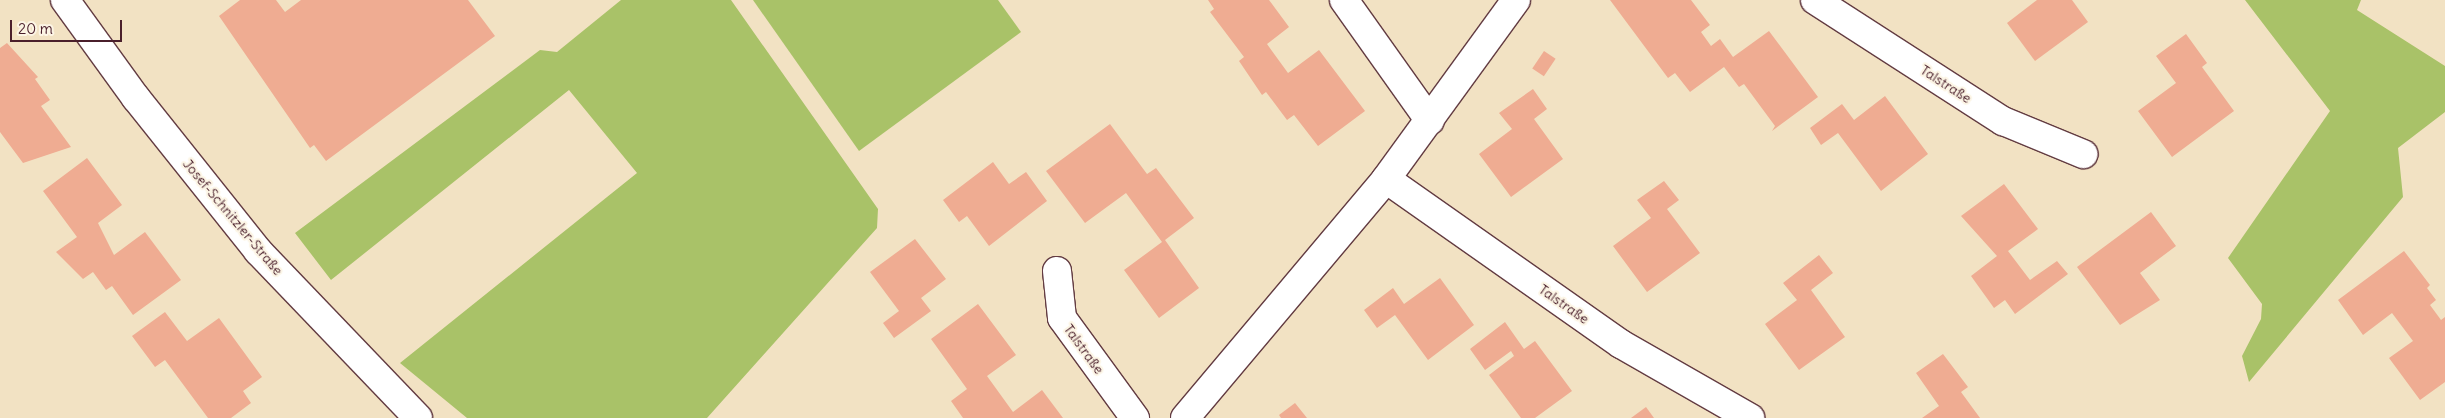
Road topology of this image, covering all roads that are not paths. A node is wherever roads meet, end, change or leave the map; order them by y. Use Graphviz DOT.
graph roads {
  1 [pos="65,0"];
  2 [pos="1344,0"];
  3 [pos="1516,0"];
  4 [pos="1816,0"];
  5 [pos="1430,121"];
  6 [pos="2083,154"];
  7 [pos="1386,179"];
  8 [pos="1057,270"];
  9 [pos="418,418"];
  10 [pos="1135,418"];
  11 [pos="1185,418"];
  12 [pos="1750,418"];
  1 -- 9 [label="street, Josef-Schnitzler-Straße"];
  2 -- 5 [label="street"];
  3 -- 5 [label="street"];
  4 -- 6 [label="street, Talstraße"];
  5 -- 7 [label="street"];
  7 -- 11 [label="street"];
  7 -- 12 [label="street, Talstraße"];
  8 -- 10 [label="street, Talstraße"];
}
